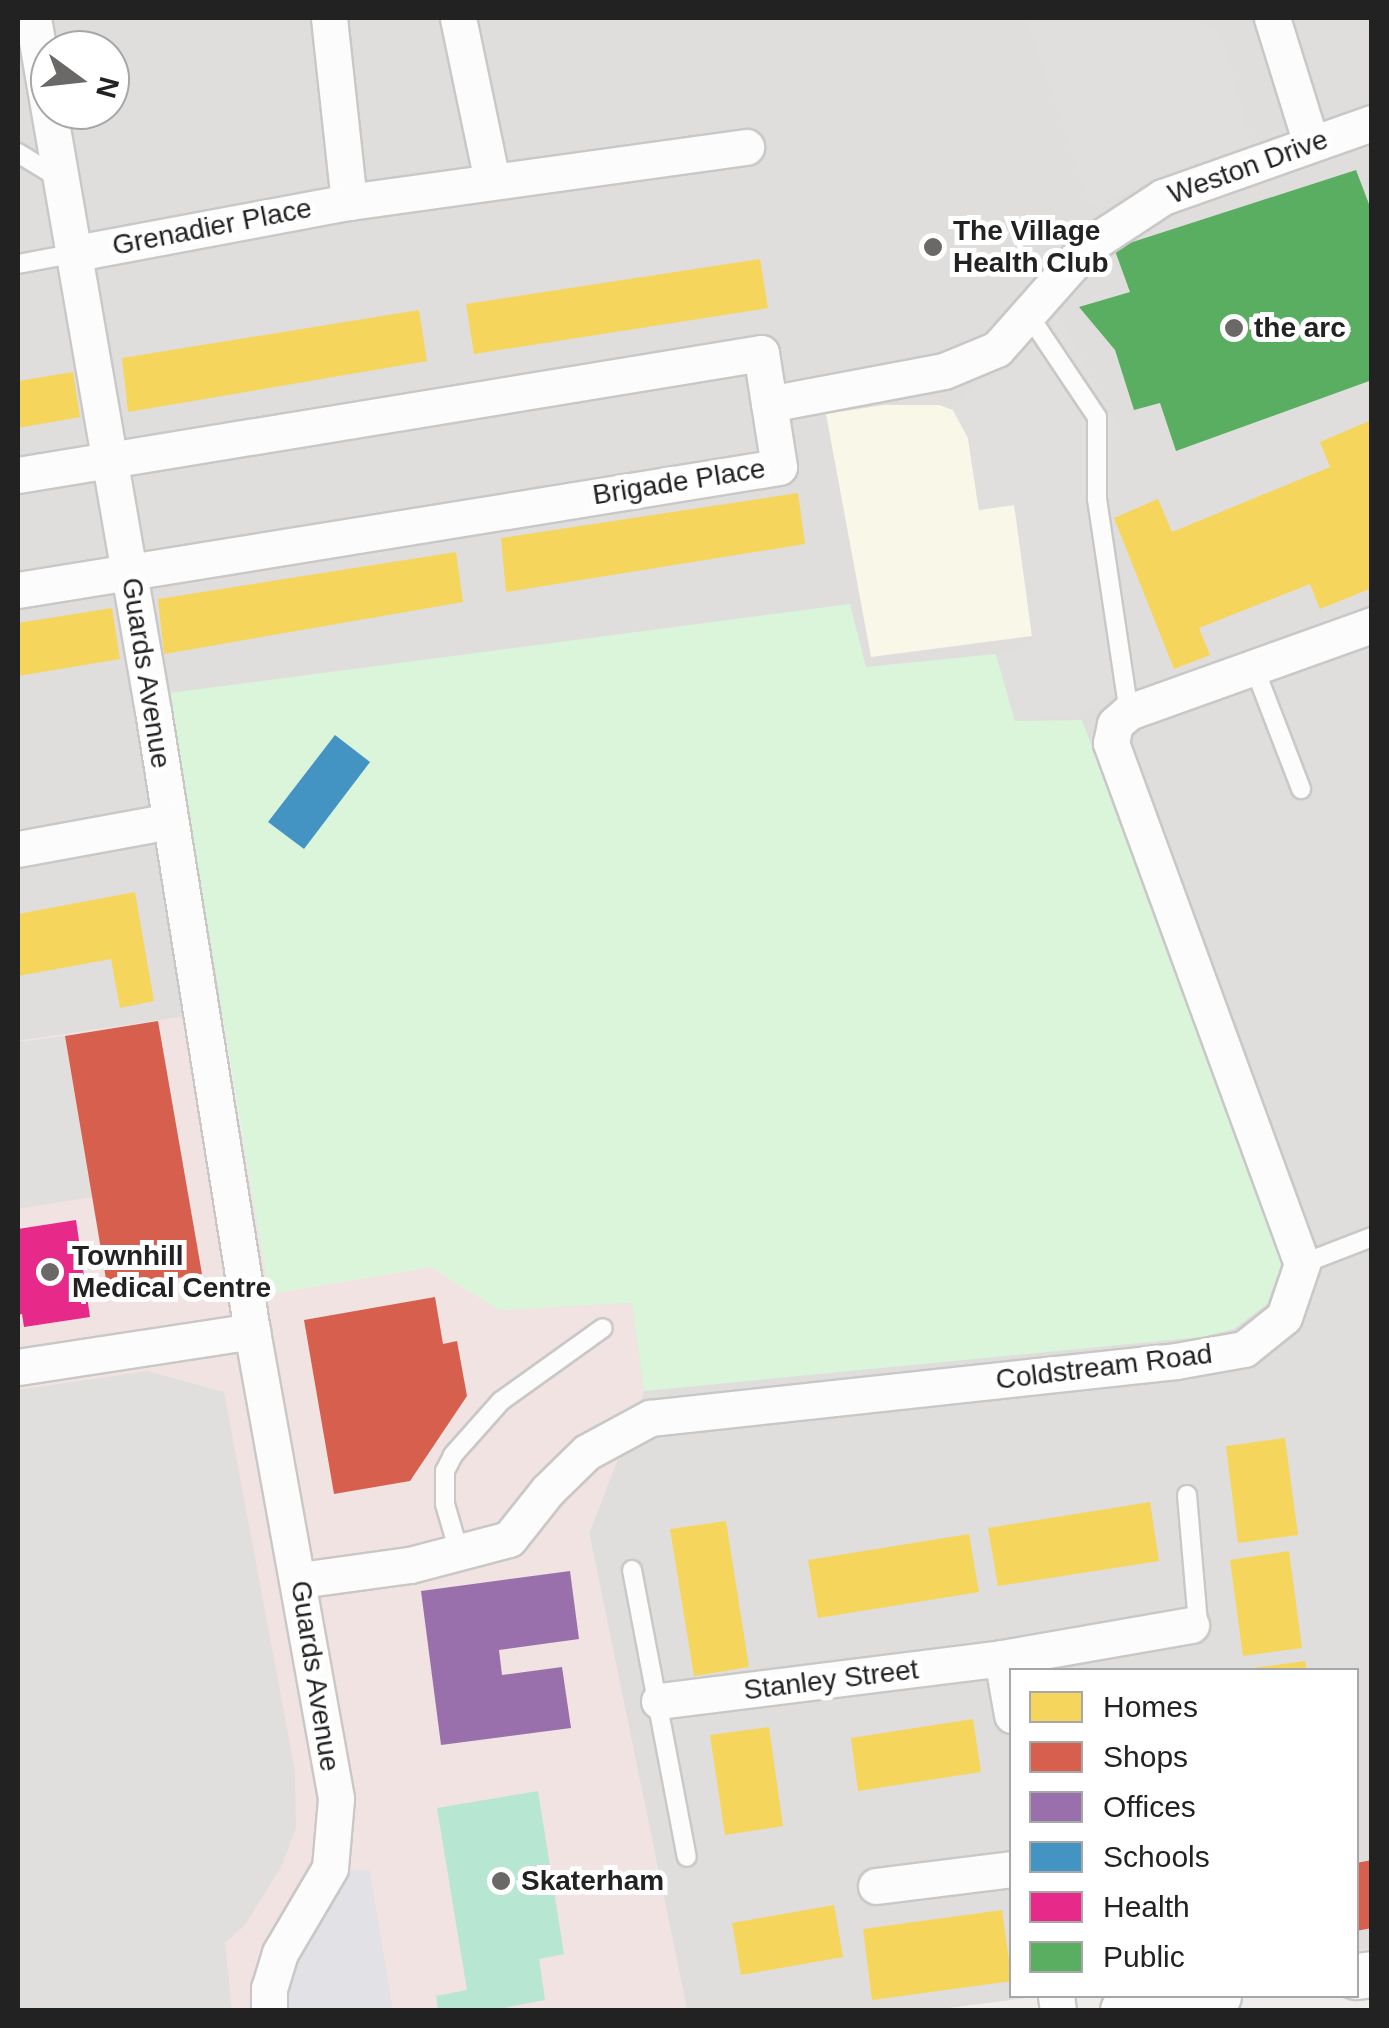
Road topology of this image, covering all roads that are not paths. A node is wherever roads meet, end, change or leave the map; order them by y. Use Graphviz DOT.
graph roads {
  1 [pos="32,18"];
  2 [pos="329,18"];
  3 [pos="458,18"];
  4 [pos="1272,18"];
  5 [pos="1372,123"];
  6 [pos="1312,143"];
  7 [pos="746,147"];
  8 [pos="18,153"];
  9 [pos="62,181"];
  10 [pos="492,181"];
  11 [pos="349,202"];
  12 [pos="76,253"];
  13 [pos="18,264"];
  14 [pos="1028,314"];
  15 [pos="769,404"];
  16 [pos="110,458"];
  17 [pos="18,474"];
  18 [pos="129,571"];
  19 [pos="18,590"];
  20 [pos="1372,625"];
  21 [pos="1254,667"];
  22 [pos="1129,712"];
  23 [pos="1301,789"];
  24 [pos="170,821"];
  25 [pos="18,849"];
  26 [pos="1372,1237"];
  27 [pos="1302,1264"];
  28 [pos="603,1328"];
  29 [pos="252,1331"];
  30 [pos="18,1367"];
  31 [pos="1187,1495"];
  32 [pos="459,1552"];
  33 [pos="632,1570"];
  34 [pos="300,1580"];
  35 [pos="1191,1625"];
  36 [pos="1002,1658"];
  37 [pos="1009,1698"];
  38 [pos="659,1701"];
  39 [pos="687,1857"];
  40 [pos="1009,1869"];
  41 [pos="876,1886"];
  42 [pos="1204,1998"];
  43 [pos="268,2010"];
  44 [pos="1123,2010"];
  1 -- 9 [label="street, Guards Avenue"];
  2 -- 11 [label="street, Grenadier Place"];
  3 -- 10 [label="street"];
  4 -- 6 [label="street"];
  5 -- 6 [label="street, Weston Drive"];
  6 -- 14 [label="street, Weston Drive"];
  7 -- 10 [label="street, Grenadier Place"];
  8 -- 9 [label="lane"];
  9 -- 12 [label="street, Guards Avenue"];
  10 -- 11 [label="street, Grenadier Place"];
  11 -- 12 [label="street, Grenadier Place"];
  12 -- 13 [label="lane"];
  12 -- 16 [label="street, Guards Avenue"];
  14 -- 15 [label="street, Weston Drive"];
  14 -- 22 [label="lane"];
  15 -- 16 [label="street, Brigade Place"];
  15 -- 18 [label="street, Brigade Place"];
  16 -- 17 [label="street, Brigade Place"];
  16 -- 18 [label="street, Guards Avenue"];
  18 -- 19 [label="street, Brigade Place"];
  18 -- 24 [label="street, Guards Avenue"];
  20 -- 21 [label="street"];
  21 -- 22 [label="street"];
  21 -- 23 [label="lane"];
  22 -- 27 [label="street"];
  24 -- 25 [label="street"];
  24 -- 29 [label="street, Guards Avenue"];
  26 -- 27 [label="lane"];
  27 -- 32 [label="street, Coldstream Road"];
  28 -- 32 [label="lane"];
  29 -- 30 [label="street"];
  29 -- 34 [label="street, Guards Avenue"];
  31 -- 35 [label="lane"];
  32 -- 34 [label="street, Coldstream Road"];
  33 -- 38 [label="lane"];
  34 -- 43 [label="street, Guards Avenue"];
  35 -- 36 [label="street, Stanley Street"];
  36 -- 37 [label="street"];
  36 -- 38 [label="street, Stanley Street"];
  38 -- 39 [label="lane"];
  40 -- 41 [label="street"];
  42 -- 44 [label="street"];
}
